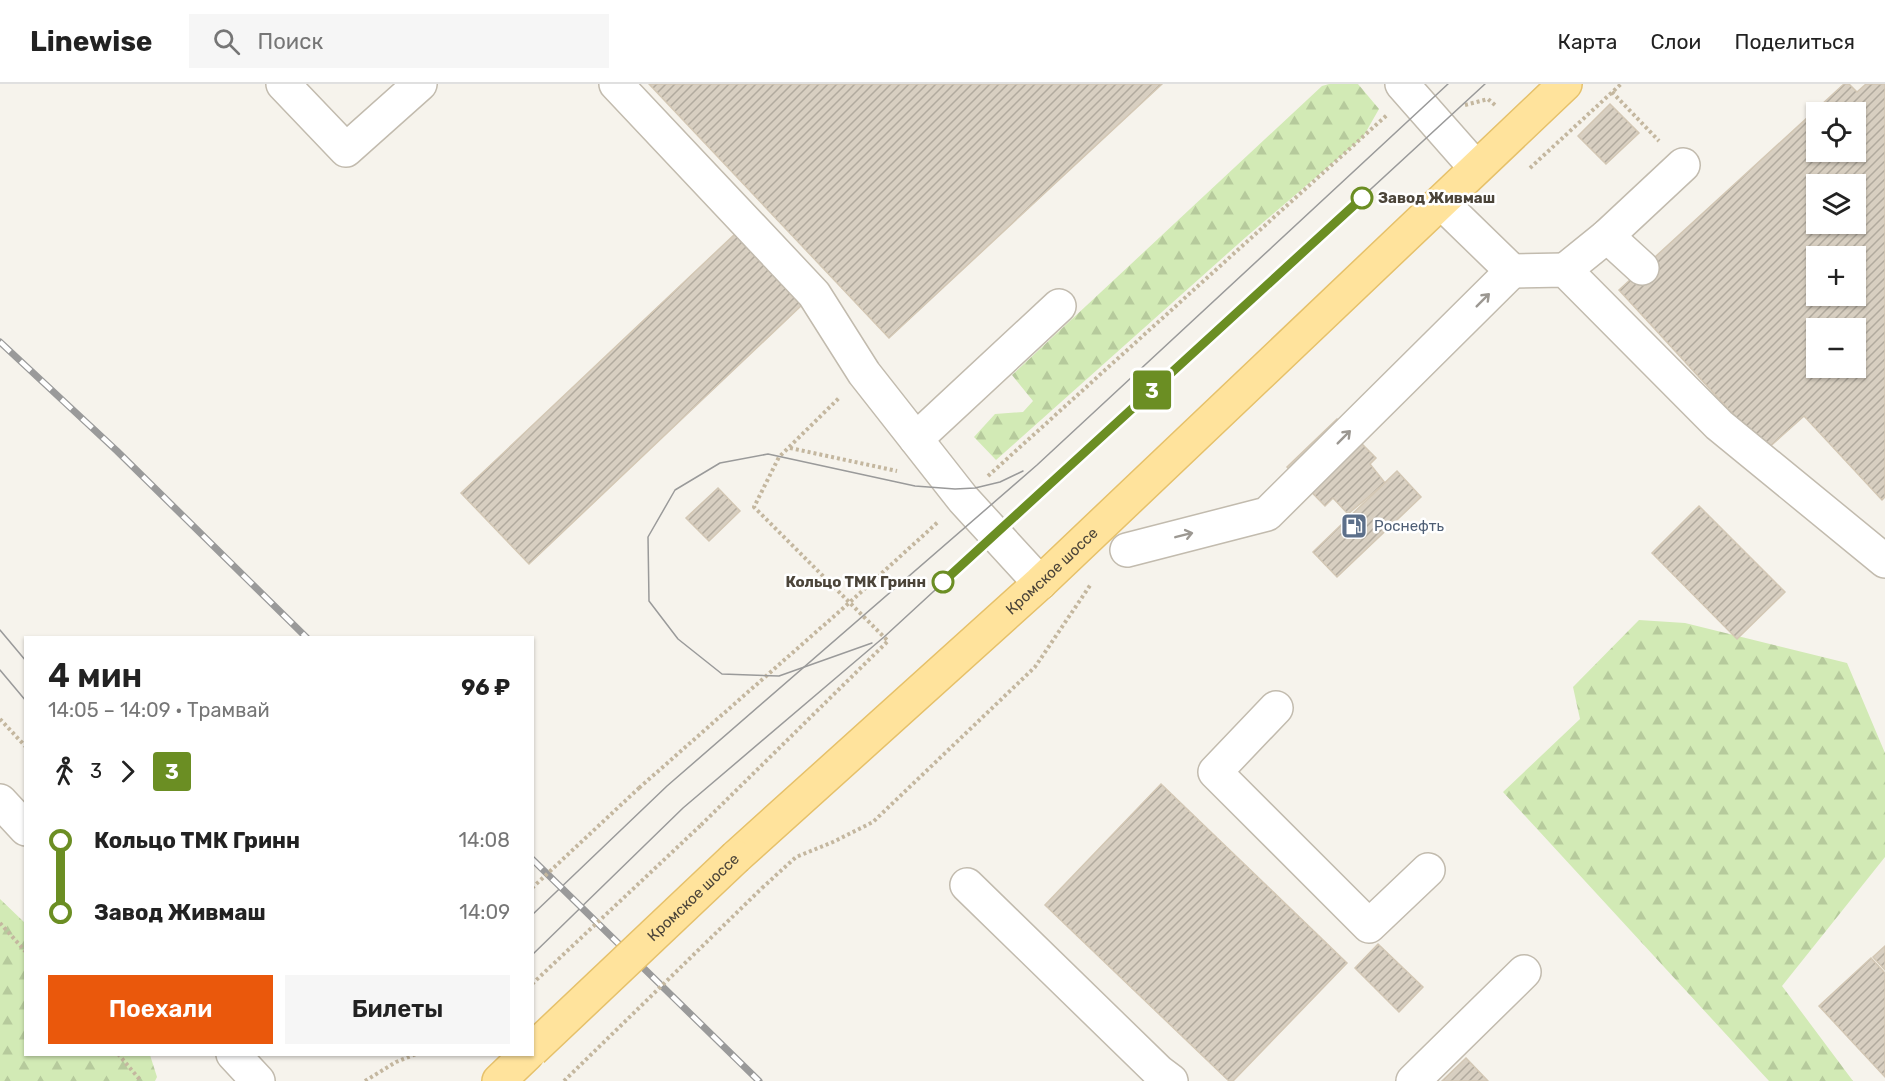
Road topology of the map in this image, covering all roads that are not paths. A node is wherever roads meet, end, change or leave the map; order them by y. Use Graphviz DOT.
graph roads {
  1 [pos="283,84"];
  2 [pos="420,84"];
  3 [pos="616,84"];
  4 [pos="1565,84"];
  5 [pos="1406,89"];
  6 [pos="1683,165"];
  7 [pos="1476,168"];
  8 [pos="1442,203"];
  9 [pos="1607,236"];
  10 [pos="1642,268"];
  11 [pos="1565,270"];
  12 [pos="1512,271"];
  13 [pos="1059,306"];
  14 [pos="916,439"];
  15 [pos="1127,550"];
  16 [pos="1885,561"];
  17 [pos="1040,583"];
  18 [pos="1276,708"];
  19 [pos="1,804"];
  20 [pos="24,827"];
  21 [pos="1428,870"];
  22 [pos="967,885"];
  23 [pos="1524,972"];
  24 [pos="534,1048"];
  25 [pos="235,1056"];
  26 [pos="258,1081"];
  27 [pos="1171,1081"];
  28 [pos="1413,1081"];
  1 -- 2 [label="street"];
  3 -- 14 [label="street"];
  4 -- 7 [label="main road, Кромское шоссе"];
  5 -- 7 [label="street"];
  6 -- 9 [label="street"];
  7 -- 8 [label="main road, Кромское шоссе"];
  8 -- 12 [label="street"];
  8 -- 17 [label="main road, Кромское шоссе"];
  9 -- 10 [label="street"];
  9 -- 11 [label="street"];
  11 -- 12 [label="street"];
  11 -- 16 [label="street"];
  15 -- 12 [label="street, one-way"];
  13 -- 14 [label="street"];
  14 -- 17 [label="street"];
  17 -- 24 [label="main road, Кромское шоссе, bridge"];
  18 -- 21 [label="street"];
  19 -- 20 [label="street"];
  22 -- 27 [label="street"];
  23 -- 28 [label="street"];
  25 -- 26 [label="street"];
}
